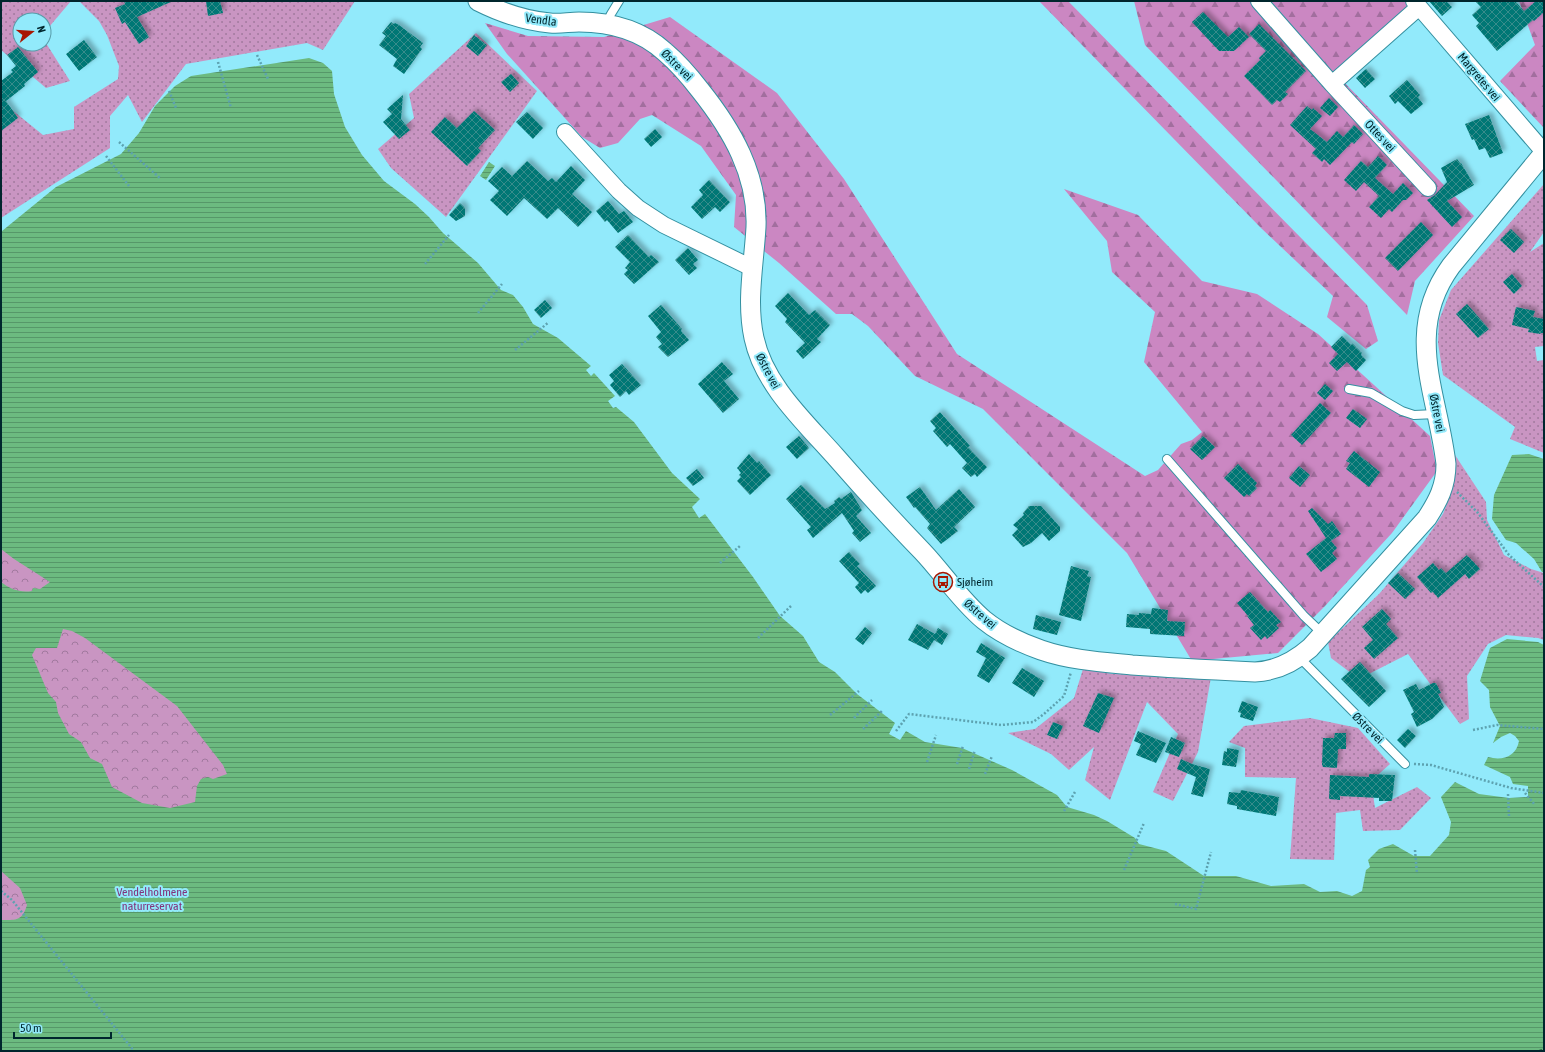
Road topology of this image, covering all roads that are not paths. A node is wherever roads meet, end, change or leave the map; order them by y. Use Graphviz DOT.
graph roads {
  1 [pos="478,1"];
  2 [pos="619,1"];
  3 [pos="1259,1"];
  4 [pos="1417,4"];
  5 [pos="606,24"];
  6 [pos="1332,84"];
  7 [pos="565,132"];
  8 [pos="1544,153"];
  9 [pos="1428,188"];
  10 [pos="752,268"];
  11 [pos="1349,389"];
  12 [pos="1436,414"];
  13 [pos="1167,459"];
  14 [pos="1323,634"];
  15 [pos="1299,657"];
  16 [pos="1405,764"];
  1 -- 5 [label="street, Vendla"];
  2 -- 5 [label="lane"];
  3 -- 6 [label="street, Ottes vei"];
  4 -- 6 [label="street"];
  4 -- 8 [label="street, Margretes vei"];
  5 -- 10 [label="street, Østre vei"];
  6 -- 9 [label="street, Ottes vei"];
  7 -- 10 [label="street"];
  8 -- 12 [label="street, Østre vei"];
  10 -- 15 [label="street, Østre vei"];
  11 -- 12 [label="lane"];
  12 -- 14 [label="street, Østre vei"];
  13 -- 14 [label="lane"];
  14 -- 15 [label="street, Østre vei"];
  15 -- 16 [label="lane, Østre vei"];
}
